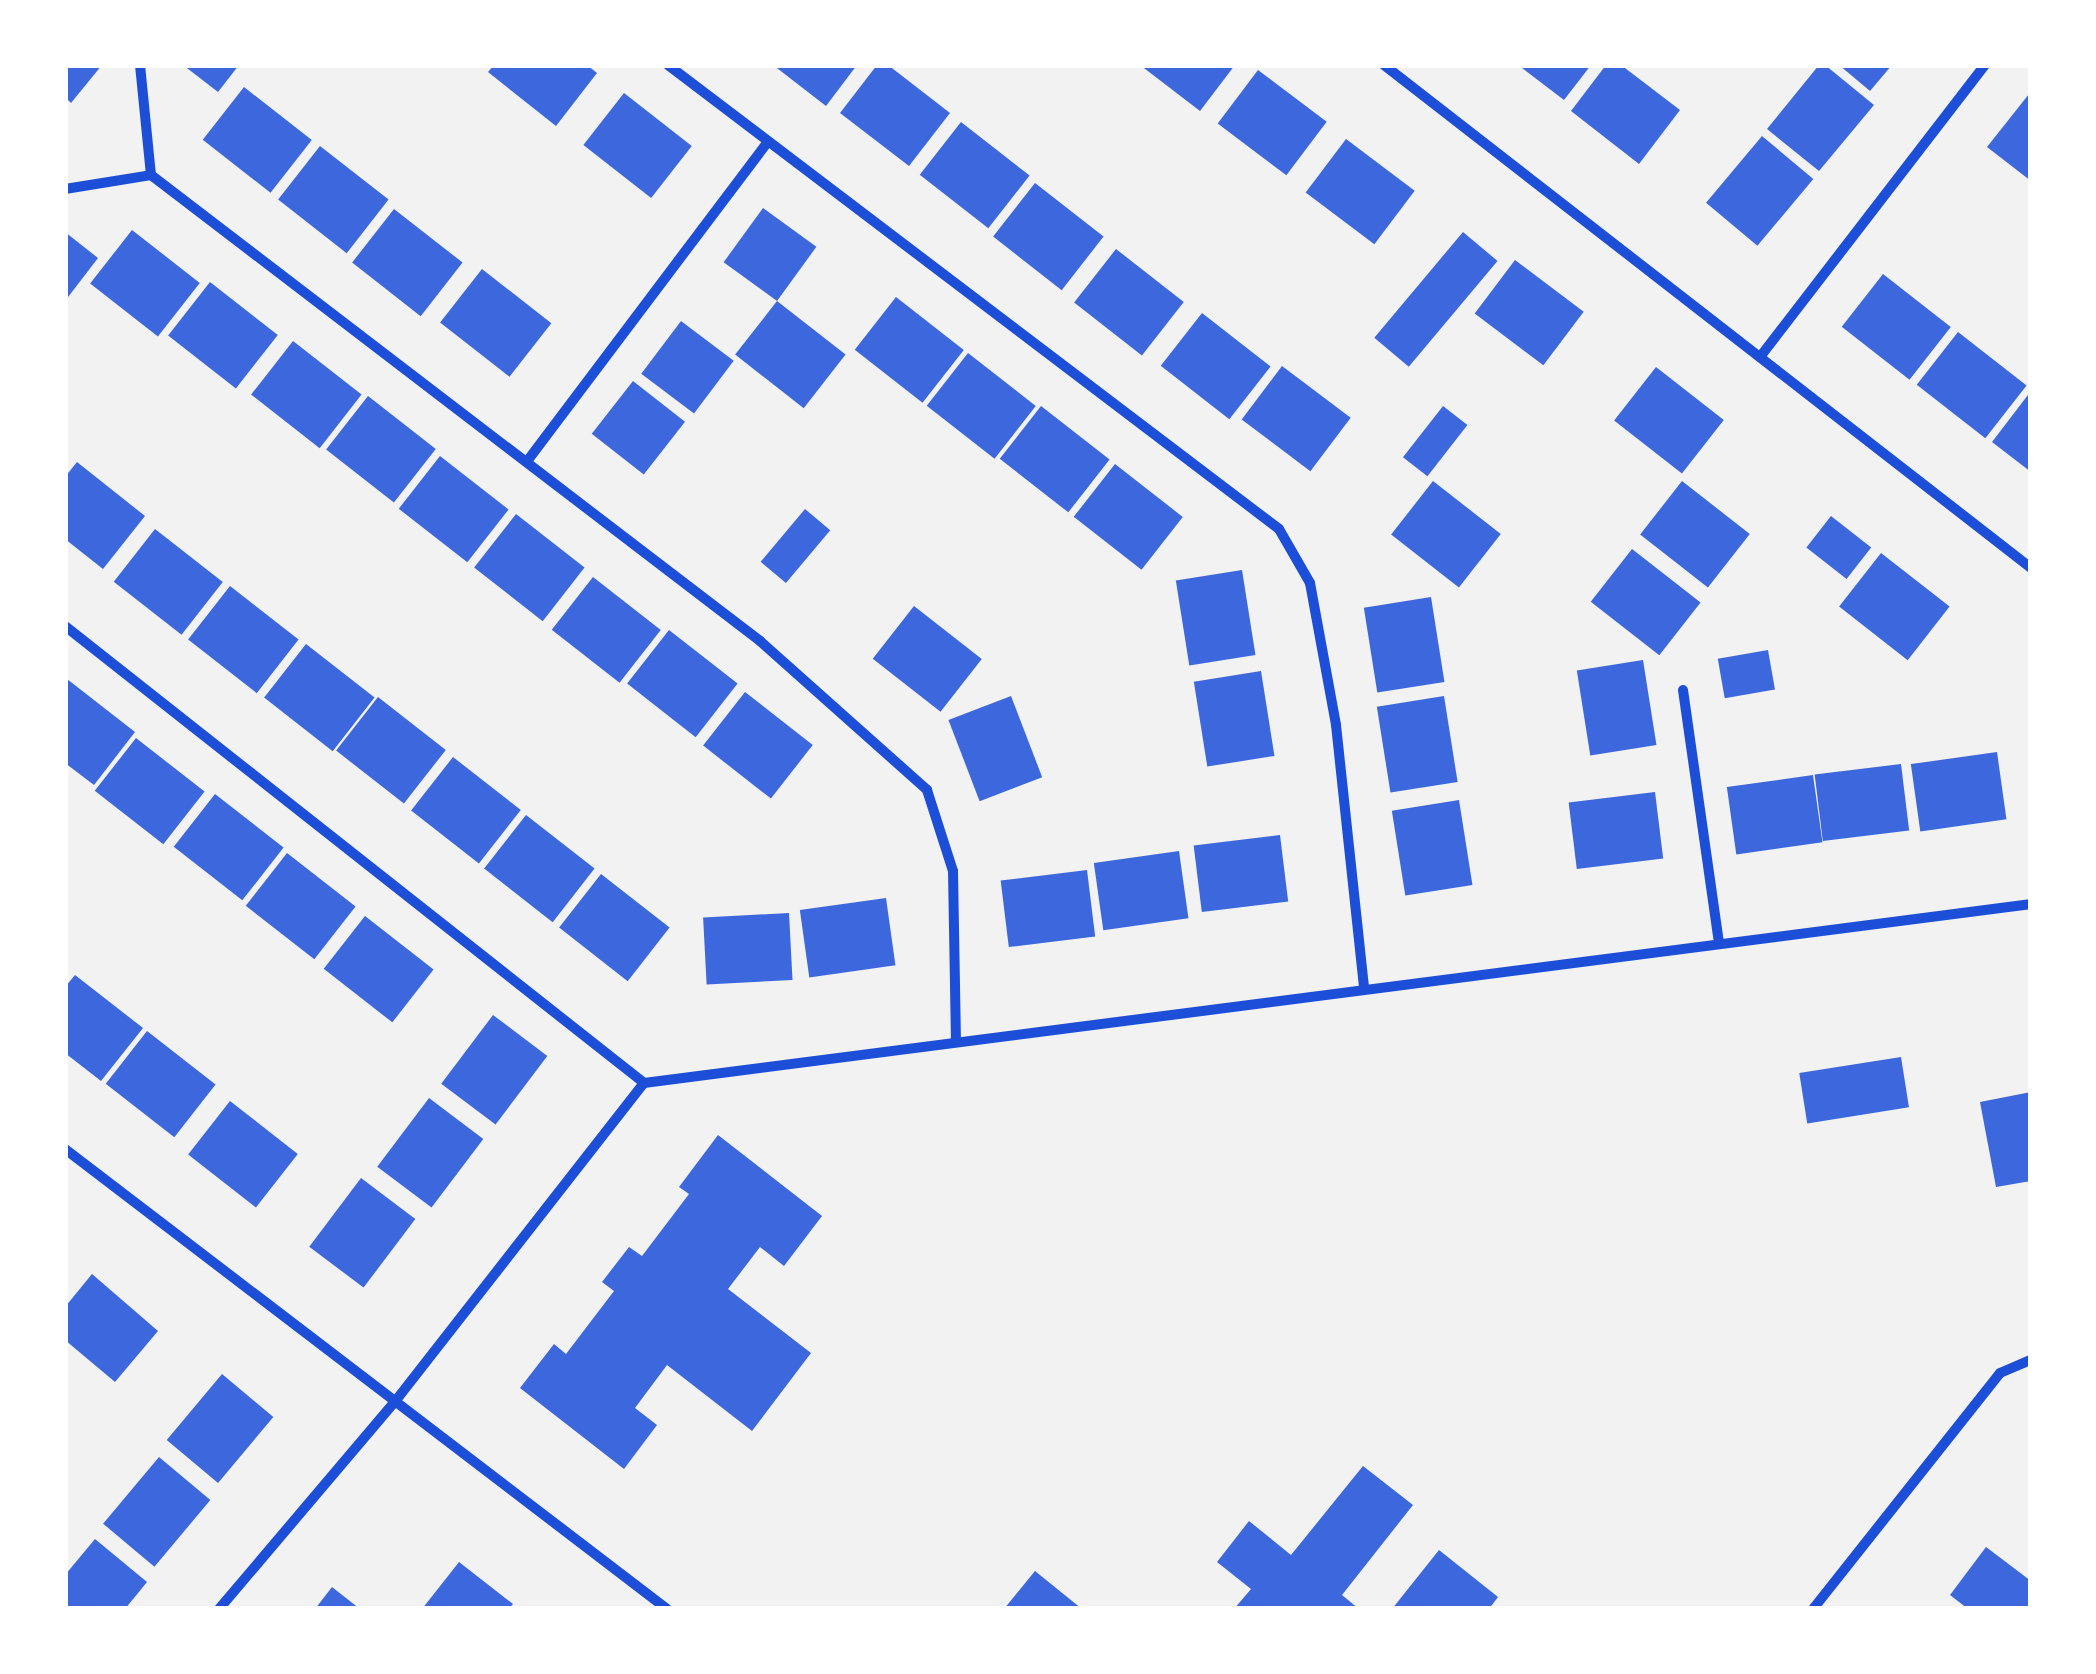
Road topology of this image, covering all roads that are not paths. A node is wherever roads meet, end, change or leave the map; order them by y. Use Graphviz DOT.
graph roads {
  1 [pos="140,65"];
  2 [pos="668,65"];
  3 [pos="1384,65"];
  4 [pos="1985,65"];
  5 [pos="768,142"];
  6 [pos="151,175"];
  7 [pos="65,189"];
  8 [pos="1760,358"];
  9 [pos="528,460"];
  10 [pos="2031,568"];
  11 [pos="65,626"];
  12 [pos="1683,690"];
  13 [pos="2031,904"];
  14 [pos="1719,942"];
  15 [pos="1364,988"];
  16 [pos="956,1042"];
  17 [pos="644,1084"];
  18 [pos="65,1149"];
  19 [pos="2031,1360"];
  20 [pos="398,1399"];
  21 [pos="219,1609"];
  22 [pos="667,1609"];
  23 [pos="1813,1609"];
  1 -- 6 [label="street"];
  2 -- 5 [label="street"];
  3 -- 8 [label="street"];
  4 -- 8 [label="street"];
  5 -- 9 [label="street"];
  5 -- 15 [label="street"];
  6 -- 7 [label="street"];
  6 -- 9 [label="street"];
  8 -- 10 [label="street"];
  9 -- 16 [label="street"];
  11 -- 17 [label="street"];
  12 -- 14 [label="street"];
  13 -- 14 [label="street"];
  14 -- 15 [label="street"];
  15 -- 16 [label="street"];
  16 -- 17 [label="street"];
  17 -- 20 [label="street"];
  18 -- 20 [label="street"];
  19 -- 23 [label="street"];
  20 -- 21 [label="street"];
  20 -- 22 [label="street"];
}
